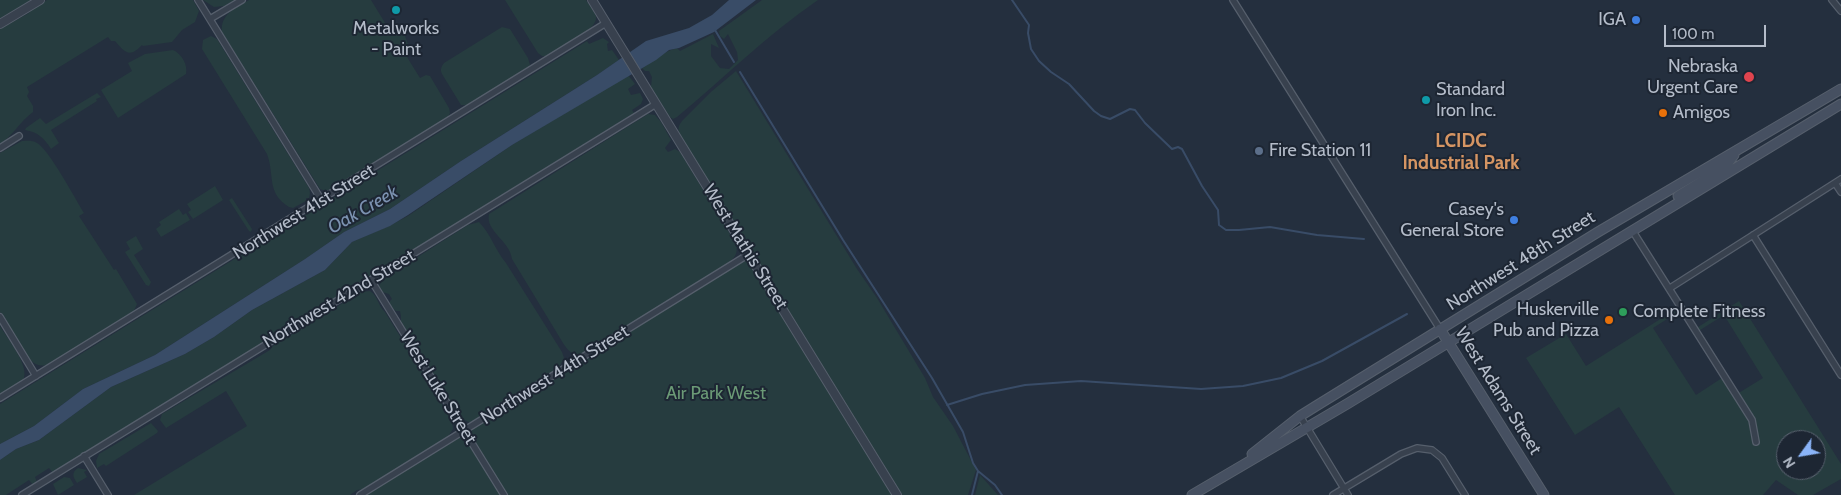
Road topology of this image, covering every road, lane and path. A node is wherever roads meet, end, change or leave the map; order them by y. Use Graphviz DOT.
graph roads {
  1 [pos="40,0"];
  2 [pos="198,0"];
  3 [pos="242,0"];
  4 [pos="592,0"];
  5 [pos="1233,0"];
  6 [pos="1832,0"];
  7 [pos="1841,11"];
  8 [pos="210,19"];
  9 [pos="606,23"];
  10 [pos="0,24"];
  11 [pos="1841,89"];
  12 [pos="656,104"];
  13 [pos="1841,104"];
  14 [pos="19,136"];
  15 [pos="0,148"];
  16 [pos="1737,151"];
  17 [pos="1841,179"];
  18 [pos="1835,183"];
  19 [pos="1841,192"];
  20 [pos="322,201"];
  21 [pos="1632,230"];
  22 [pos="1752,235"];
  23 [pos="749,254"];
  24 [pos="371,280"];
  25 [pos="1670,288"];
  26 [pos="0,317"];
  27 [pos="1440,330"];
  28 [pos="1448,342"];
  29 [pos="1841,375"];
  30 [pos="36,376"];
  31 [pos="0,398"];
  32 [pos="1300,416"];
  33 [pos="1307,427"];
  34 [pos="464,431"];
  35 [pos="1756,442"];
  36 [pos="84,456"];
  37 [pos="1227,474"];
  38 [pos="1344,488"];
  39 [pos="22,495"];
  40 [pos="108,495"];
  41 [pos="360,495"];
  42 [pos="504,495"];
  43 [pos="898,495"];
  44 [pos="1192,495"];
  45 [pos="1333,495"];
  46 [pos="1348,495"];
  47 [pos="1465,495"];
  48 [pos="1544,495"];
  1 -- 10 [label="street"];
  2 -- 8 [label="street"];
  3 -- 8 [label="street"];
  4 -- 9 [label="street, West Mathis Street"];
  5 -- 27 [label="street, West Adams Street"];
  6 -- 7 [label="street"];
  8 -- 20 [label="street"];
  9 -- 12 [label="street, West Mathis Street"];
  9 -- 20 [label="street, Northwest 41st Street"];
  11 -- 16 [label="main road, Northwest 48th Street"];
  12 -- 23 [label="street, West Mathis Street"];
  12 -- 24 [label="street, Northwest 42nd Street"];
  13 -- 21 [label="main road, Northwest 48th Street"];
  14 -- 15 [label="street"];
  16 -- 21 [label="main road"];
  16 -- 27 [label="main road, Northwest 48th Street"];
  17 -- 18 [label="street"];
  18 -- 19 [label="street"];
  18 -- 22 [label="street"];
  20 -- 30 [label="street, Northwest 41st Street"];
  21 -- 25 [label="street"];
  21 -- 28 [label="main road, Northwest 48th Street"];
  22 -- 25 [label="street"];
  22 -- 29 [label="street"];
  23 -- 34 [label="street, Northwest 44th Street"];
  23 -- 43 [label="street, West Mathis Street"];
  24 -- 34 [label="street, West Luke Street"];
  24 -- 36 [label="street, Northwest 42nd Street"];
  25 -- 35 [label="street"];
  26 -- 30 [label="street"];
  27 -- 28 [label="main road, West Adams Street"];
  27 -- 32 [label="main road, Northwest 48th Street"];
  28 -- 33 [label="main road, Northwest 48th Street"];
  28 -- 48 [label="main road, West Adams Street"];
  30 -- 31 [label="street, Northwest 41st Street"];
  32 -- 33 [label="street"];
  32 -- 37 [label="main road, Northwest 48th Street"];
  33 -- 37 [label="main road, Northwest 48th Street"];
  33 -- 38 [label="street"];
  34 -- 41 [label="street, Northwest 44th Street"];
  34 -- 42 [label="street, West Luke Street"];
  36 -- 39 [label="street, Northwest 42nd Street"];
  36 -- 40 [label="street"];
  37 -- 44 [label="main road, Northwest 48th Street"];
  38 -- 45 [label="street"];
  38 -- 46 [label="street"];
  38 -- 47 [label="street"];
}
